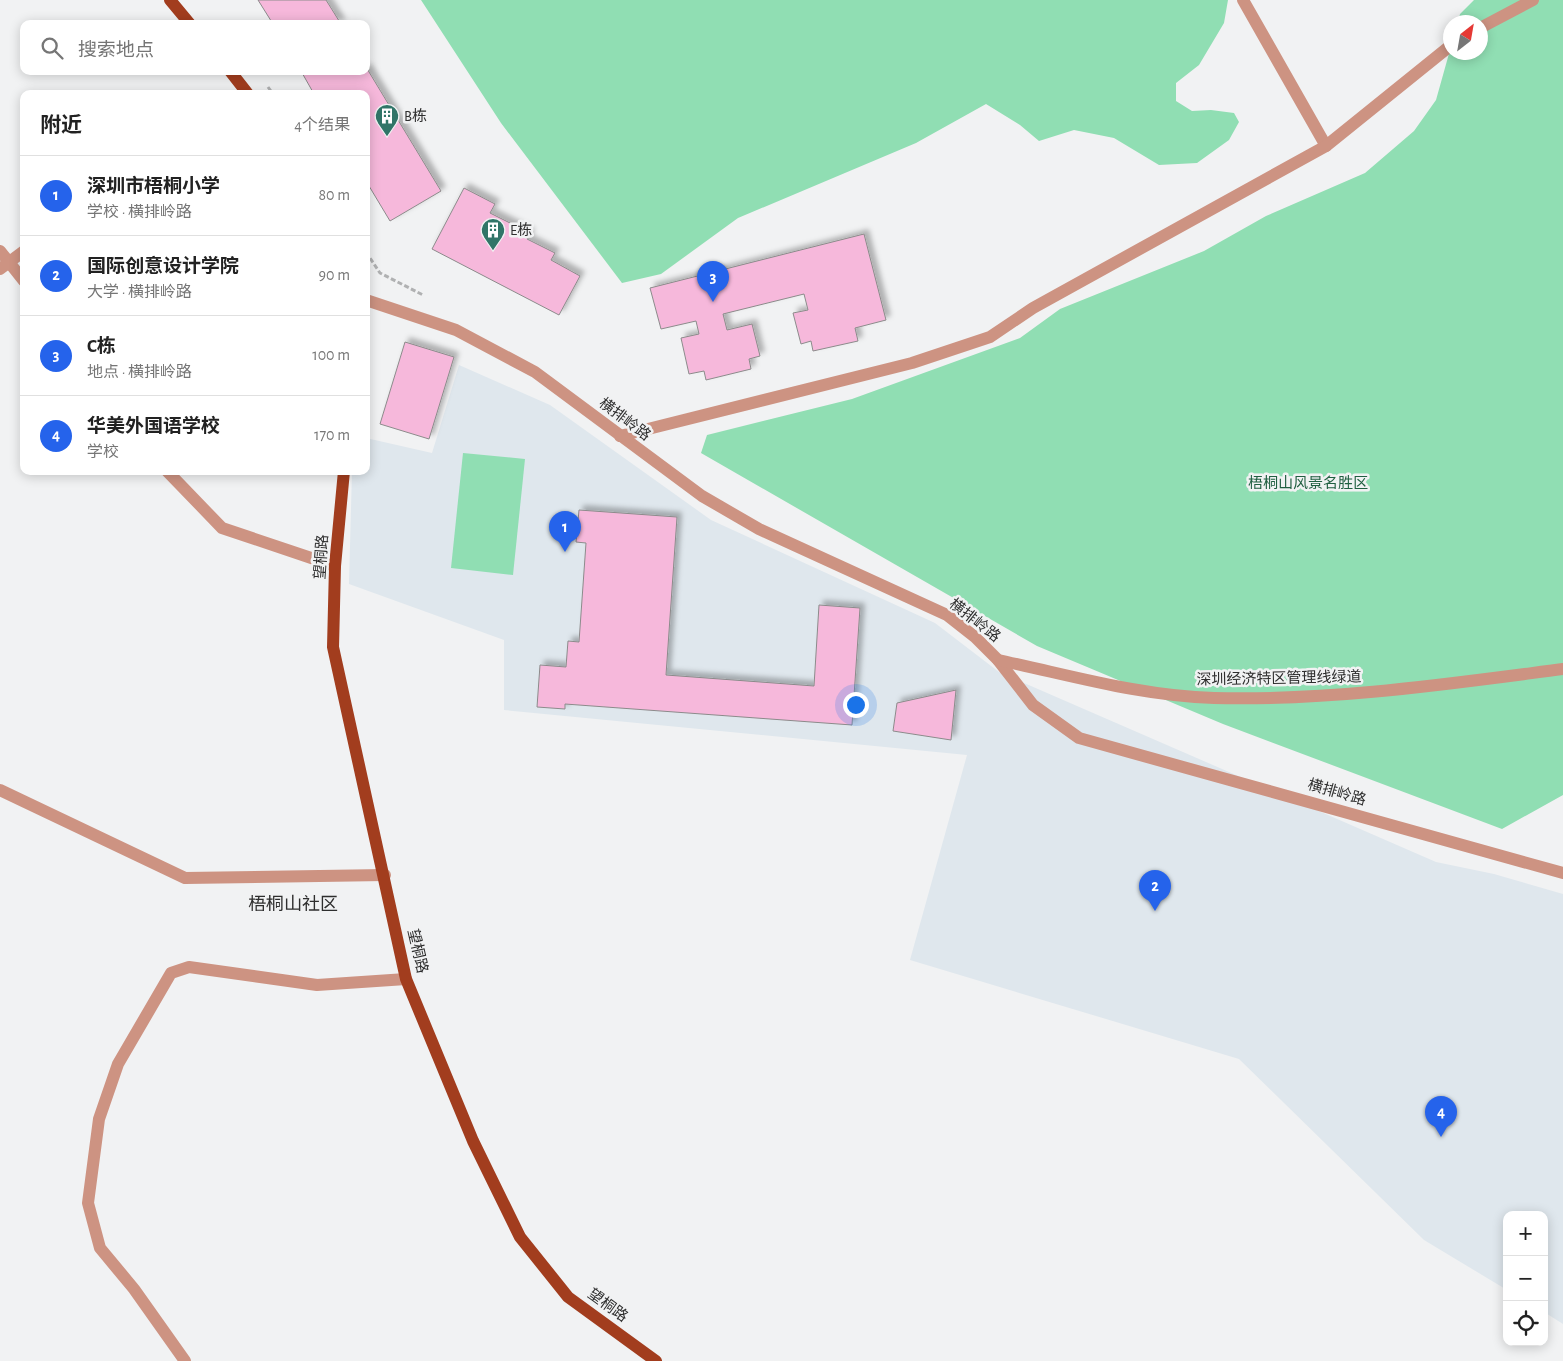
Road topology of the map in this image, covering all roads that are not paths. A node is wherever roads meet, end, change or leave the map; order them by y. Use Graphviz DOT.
graph roads {
  1 [pos="170,0"];
  2 [pos="1243,0"];
  3 [pos="1533,0"];
  4 [pos="187,20"];
  5 [pos="1488,24"];
  6 [pos="1443,52"];
  7 [pos="233,75"];
  8 [pos="243,90"];
  9 [pos="1326,146"];
  10 [pos="0,251"];
  11 [pos="20,254"];
  12 [pos="4,266"];
  13 [pos="20,278"];
  14 [pos="370,301"];
  15 [pos="620,436"];
  16 [pos="171,475"];
  17 [pos="344,475"];
  18 [pos="335,566"];
  19 [pos="998,660"];
  20 [pos="1563,669"];
  21 [pos="0,790"];
  22 [pos="1563,873"];
  23 [pos="385,875"];
  24 [pos="406,978"];
  25 [pos="186,1361"];
  26 [pos="656,1361"];
  1 -- 4 [label="main road"];
  2 -- 9 [label="street"];
  3 -- 5 [label="street"];
  6 -- 9 [label="street"];
  7 -- 8 [label="main road"];
  9 -- 15 [label="street"];
  10 -- 12 [label="street"];
  11 -- 12 [label="street"];
  12 -- 13 [label="street"];
  14 -- 15 [label="street, 横排岭路"];
  15 -- 19 [label="street, 横排岭路"];
  16 -- 18 [label="street"];
  17 -- 18 [label="main road, 望桐路"];
  18 -- 23 [label="main road, 望桐路"];
  19 -- 20 [label="street, 深圳经济特区管理线绿道"];
  19 -- 22 [label="street, 横排岭路"];
  21 -- 23 [label="street"];
  23 -- 24 [label="main road, 望桐路"];
  24 -- 25 [label="street"];
  24 -- 26 [label="main road, 望桐路"];
}
